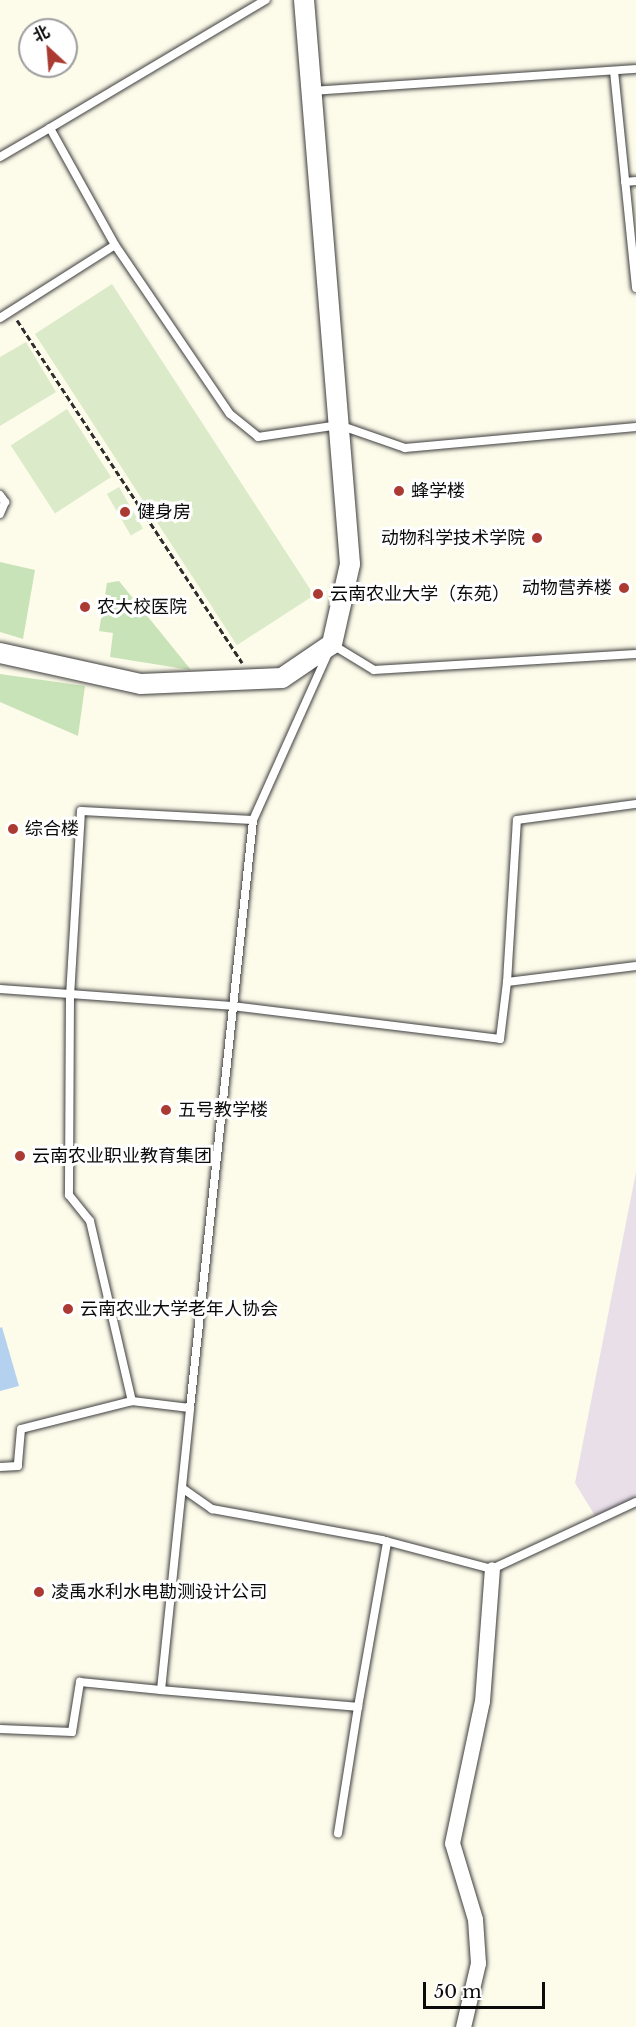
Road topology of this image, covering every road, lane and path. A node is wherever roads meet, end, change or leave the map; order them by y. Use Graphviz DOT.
graph roads {
  1 [pos="266,0"];
  2 [pos="304,0"];
  3 [pos="636,69"];
  4 [pos="614,71"];
  5 [pos="312,91"];
  6 [pos="50,128"];
  7 [pos="0,157"];
  8 [pos="636,181"];
  9 [pos="625,182"];
  10 [pos="115,245"];
  11 [pos="636,288"];
  12 [pos="12,311"];
  13 [pos="0,318"];
  14 [pos="339,425"];
  15 [pos="636,427"];
  16 [pos="0,495"];
  17 [pos="0,514"];
  18 [pos="332,644"];
  19 [pos="0,653"];
  20 [pos="636,654"];
  21 [pos="253,679"];
  22 [pos="636,804"];
  23 [pos="254,820"];
  24 [pos="636,966"];
  25 [pos="507,982"];
  26 [pos="0,989"];
  27 [pos="70,994"];
  28 [pos="231,1006"];
  29 [pos="132,1401"];
  30 [pos="190,1408"];
  31 [pos="0,1467"];
  32 [pos="182,1488"];
  33 [pos="636,1502"];
  34 [pos="387,1542"];
  35 [pos="492,1569"];
  36 [pos="162,1690"];
  37 [pos="358,1707"];
  38 [pos="0,1729"];
  39 [pos="338,1833"];
  40 [pos="464,2027"];
  1 -- 6 [label="lane"];
  2 -- 5 [label="street"];
  3 -- 4 [label="lane"];
  4 -- 5 [label="lane"];
  4 -- 9 [label="lane"];
  5 -- 14 [label="street"];
  6 -- 7 [label="lane"];
  6 -- 10 [label="lane"];
  8 -- 9 [label="lane"];
  9 -- 11 [label="lane"];
  10 -- 12 [label="lane"];
  10 -- 14 [label="lane"];
  12 -- 13 [label="lane"];
  12 -- 21 [label="path"];
  14 -- 15 [label="lane"];
  14 -- 18 [label="street"];
  16 -- 17 [label="lane"];
  18 -- 20 [label="lane"];
  18 -- 21 [label="street"];
  18 -- 23 [label="lane"];
  19 -- 21 [label="street"];
  22 -- 25 [label="lane"];
  23 -- 27 [label="lane"];
  23 -- 28 [label="lane"];
  24 -- 25 [label="lane"];
  25 -- 28 [label="lane"];
  26 -- 27 [label="lane"];
  27 -- 28 [label="lane"];
  27 -- 29 [label="lane"];
  28 -- 30 [label="lane"];
  29 -- 30 [label="lane"];
  29 -- 31 [label="lane"];
  30 -- 32 [label="lane"];
  32 -- 34 [label="lane"];
  32 -- 36 [label="lane"];
  33 -- 35 [label="lane"];
  34 -- 35 [label="lane"];
  34 -- 37 [label="lane"];
  35 -- 40 [label="street"];
  36 -- 37 [label="lane"];
  36 -- 38 [label="lane"];
  37 -- 39 [label="lane"];
}
